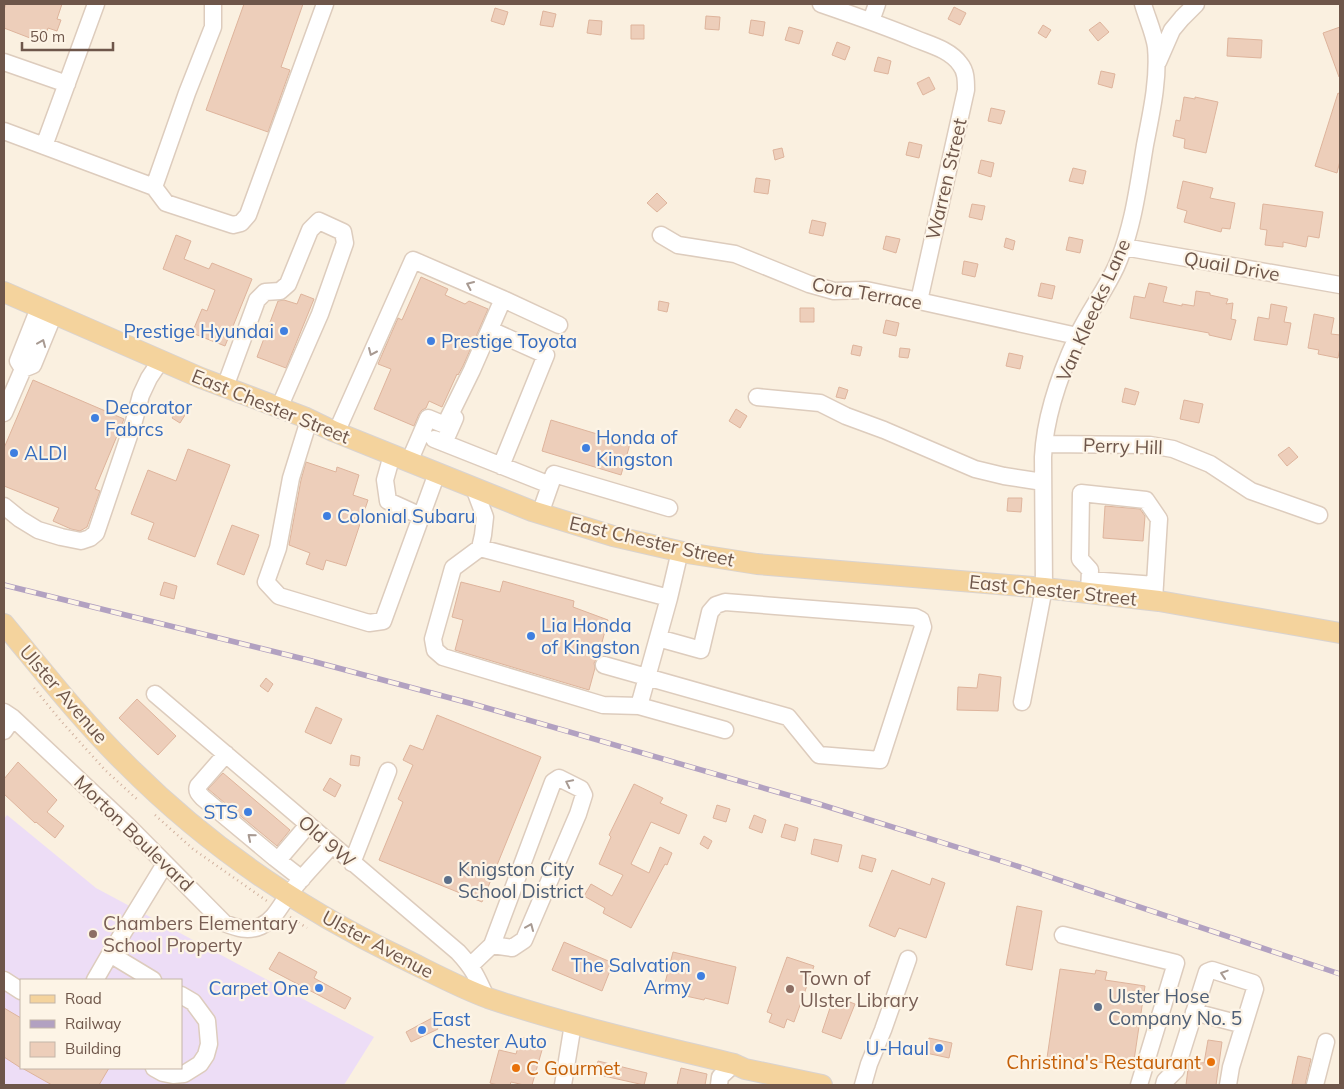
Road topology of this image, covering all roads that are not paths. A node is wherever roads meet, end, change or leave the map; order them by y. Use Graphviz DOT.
graph roads {
  1 [pos="96,4"];
  2 [pos="212,4"];
  3 [pos="324,4"];
  4 [pos="821,4"];
  5 [pos="878,4"];
  6 [pos="1143,4"];
  7 [pos="1196,4"];
  8 [pos="871,21"];
  9 [pos="4,62"];
  10 [pos="1157,65"];
  11 [pos="67,84"];
  12 [pos="4,131"];
  13 [pos="44,146"];
  14 [pos="154,187"];
  15 [pos="661,235"];
  16 [pos="1124,247"];
  17 [pos="1340,285"];
  18 [pos="4,292"];
  19 [pos="506,301"];
  20 [pos="918,301"];
  21 [pos="47,311"];
  22 [pos="559,324"];
  23 [pos="494,332"];
  24 [pos="1077,336"];
  25 [pos="161,360"];
  26 [pos="225,387"];
  27 [pos="757,397"];
  28 [pos="279,408"];
  29 [pos="4,414"];
  30 [pos="309,420"];
  31 [pos="336,432"];
  32 [pos="421,434"];
  33 [pos="444,443"];
  34 [pos="1044,444"];
  35 [pos="400,459"];
  36 [pos="500,466"];
  37 [pos="437,473"];
  38 [pos="1043,482"];
  39 [pos="550,485"];
  40 [pos="474,488"];
  41 [pos="4,506"];
  42 [pos="669,508"];
  43 [pos="540,514"];
  44 [pos="1319,515"];
  45 [pos="421,516"];
  46 [pos="480,548"];
  47 [pos="680,552"];
  48 [pos="1089,586"];
  49 [pos="1044,588"];
  50 [pos="1155,592"];
  51 [pos="669,598"];
  52 [pos="4,624"];
  53 [pos="1340,633"];
  54 [pos="658,638"];
  55 [pos="604,665"];
  56 [pos="647,676"];
  57 [pos="155,694"];
  58 [pos="1022,702"];
  59 [pos="639,706"];
  60 [pos="9,715"];
  61 [pos="725,730"];
  62 [pos="4,731"];
  63 [pos="226,754"];
  64 [pos="388,771"];
  65 [pos="308,825"];
  66 [pos="332,845"];
  67 [pos="278,860"];
  68 [pos="352,863"];
  69 [pos="165,864"];
  70 [pos="302,879"];
  71 [pos="289,895"];
  72 [pos="1063,935"];
  73 [pos="492,945"];
  74 [pos="110,954"];
  75 [pos="908,959"];
  76 [pos="470,966"];
  77 [pos="96,979"];
  78 [pos="151,979"];
  79 [pos="4,980"];
  80 [pos="20,990"];
  81 [pos="182,996"];
  82 [pos="486,997"];
  83 [pos="1194,1012"];
  84 [pos="573,1024"];
  85 [pos="1244,1024"];
  86 [pos="1326,1042"];
  87 [pos="734,1064"];
  88 [pos="156,1069"];
  89 [pos="563,1085"];
  90 [pos="719,1085"];
  91 [pos="822,1085"];
  92 [pos="863,1085"];
  93 [pos="1139,1085"];
  94 [pos="1164,1085"];
  95 [pos="1228,1085"];
  96 [pos="1315,1085"];
  1 -- 11 [label="street"];
  2 -- 14 [label="street"];
  3 -- 14 [label="street"];
  4 -- 8 [label="street"];
  5 -- 8 [label="street"];
  6 -- 10 [label="street, Van Kleecks Lane"];
  7 -- 10 [label="street"];
  8 -- 20 [label="street, Warren Street"];
  9 -- 11 [label="street"];
  10 -- 16 [label="street, Van Kleecks Lane"];
  11 -- 13 [label="street"];
  12 -- 13 [label="street"];
  13 -- 14 [label="street"];
  15 -- 20 [label="street, Cora Terrace"];
  16 -- 17 [label="street, Quail Drive"];
  16 -- 24 [label="street, Van Kleecks Lane"];
  18 -- 21 [label="main road, East Chester Street"];
  19 -- 22 [label="street"];
  19 -- 23 [label="street"];
  19 -- 31 [label="street, one-way"];
  19 -- 32 [label="street"];
  20 -- 24 [label="street, Cora Terrace"];
  21 -- 25 [label="main road, East Chester Street"];
  21 -- 29 [label="street"];
  23 -- 33 [label="street"];
  23 -- 36 [label="street"];
  24 -- 34 [label="street, Van Kleecks Lane"];
  25 -- 26 [label="main road, East Chester Street"];
  25 -- 41 [label="street"];
  26 -- 28 [label="main road, East Chester Street"];
  26 -- 28 [label="street"];
  27 -- 38 [label="street"];
  28 -- 30 [label="main road, East Chester Street"];
  30 -- 31 [label="main road, East Chester Street"];
  30 -- 45 [label="street"];
  31 -- 35 [label="main road, East Chester Street"];
  32 -- 33 [label="street"];
  32 -- 35 [label="street"];
  33 -- 36 [label="street"];
  34 -- 38 [label="street, Van Kleecks Lane"];
  34 -- 44 [label="street, Perry Hill"];
  35 -- 37 [label="main road, East Chester Street"];
  35 -- 45 [label="street"];
  36 -- 39 [label="street"];
  37 -- 40 [label="main road, East Chester Street"];
  37 -- 45 [label="street"];
  38 -- 49 [label="street, Van Kleecks Lane"];
  39 -- 42 [label="street"];
  39 -- 43 [label="street"];
  40 -- 43 [label="main road, East Chester Street"];
  40 -- 46 [label="street"];
  43 -- 47 [label="main road, East Chester Street"];
  46 -- 51 [label="street"];
  46 -- 59 [label="street"];
  47 -- 49 [label="main road, East Chester Street"];
  47 -- 51 [label="street"];
  48 -- 49 [label="main road, East Chester Street"];
  48 -- 50 [label="main road, East Chester Street"];
  48 -- 50 [label="street"];
  49 -- 58 [label="street, Van Kleecks Lane"];
  50 -- 53 [label="main road, East Chester Street"];
  51 -- 54 [label="street"];
  52 -- 71 [label="main road, Ulster Avenue"];
  54 -- 56 [label="street"];
  54 -- 56 [label="street"];
  55 -- 56 [label="street"];
  56 -- 59 [label="street"];
  57 -- 63 [label="street, Old 9W"];
  59 -- 61 [label="street"];
  60 -- 62 [label="street"];
  60 -- 69 [label="street, Morton Boulevard"];
  63 -- 65 [label="street, Old 9W"];
  67 -- 63 [label="street, one-way"];
  64 -- 68 [label="street"];
  65 -- 66 [label="street, Old 9W"];
  65 -- 67 [label="street"];
  66 -- 68 [label="street, Old 9W"];
  66 -- 70 [label="street, Morton Boulevard"];
  67 -- 70 [label="street"];
  68 -- 76 [label="street, Old 9W"];
  69 -- 71 [label="street, Morton Boulevard"];
  69 -- 74 [label="street"];
  70 -- 71 [label="street, Morton Boulevard"];
  71 -- 82 [label="main road, Ulster Avenue"];
  72 -- 93 [label="street"];
  73 -- 73 [label="street, one-way"];
  73 -- 76 [label="street"];
  74 -- 77 [label="street"];
  74 -- 78 [label="street"];
  75 -- 92 [label="street"];
  76 -- 82 [label="street, Old 9W"];
  79 -- 80 [label="street"];
  81 -- 88 [label="street"];
  82 -- 84 [label="main road, Ulster Avenue"];
  83 -- 85 [label="street"];
  85 -- 83 [label="street, one-way"];
  83 -- 94 [label="street"];
  84 -- 87 [label="main road, Ulster Avenue"];
  84 -- 89 [label="street"];
  85 -- 95 [label="street"];
  86 -- 96 [label="street"];
  87 -- 90 [label="street"];
  87 -- 91 [label="main road, Ulster Avenue"];
}
